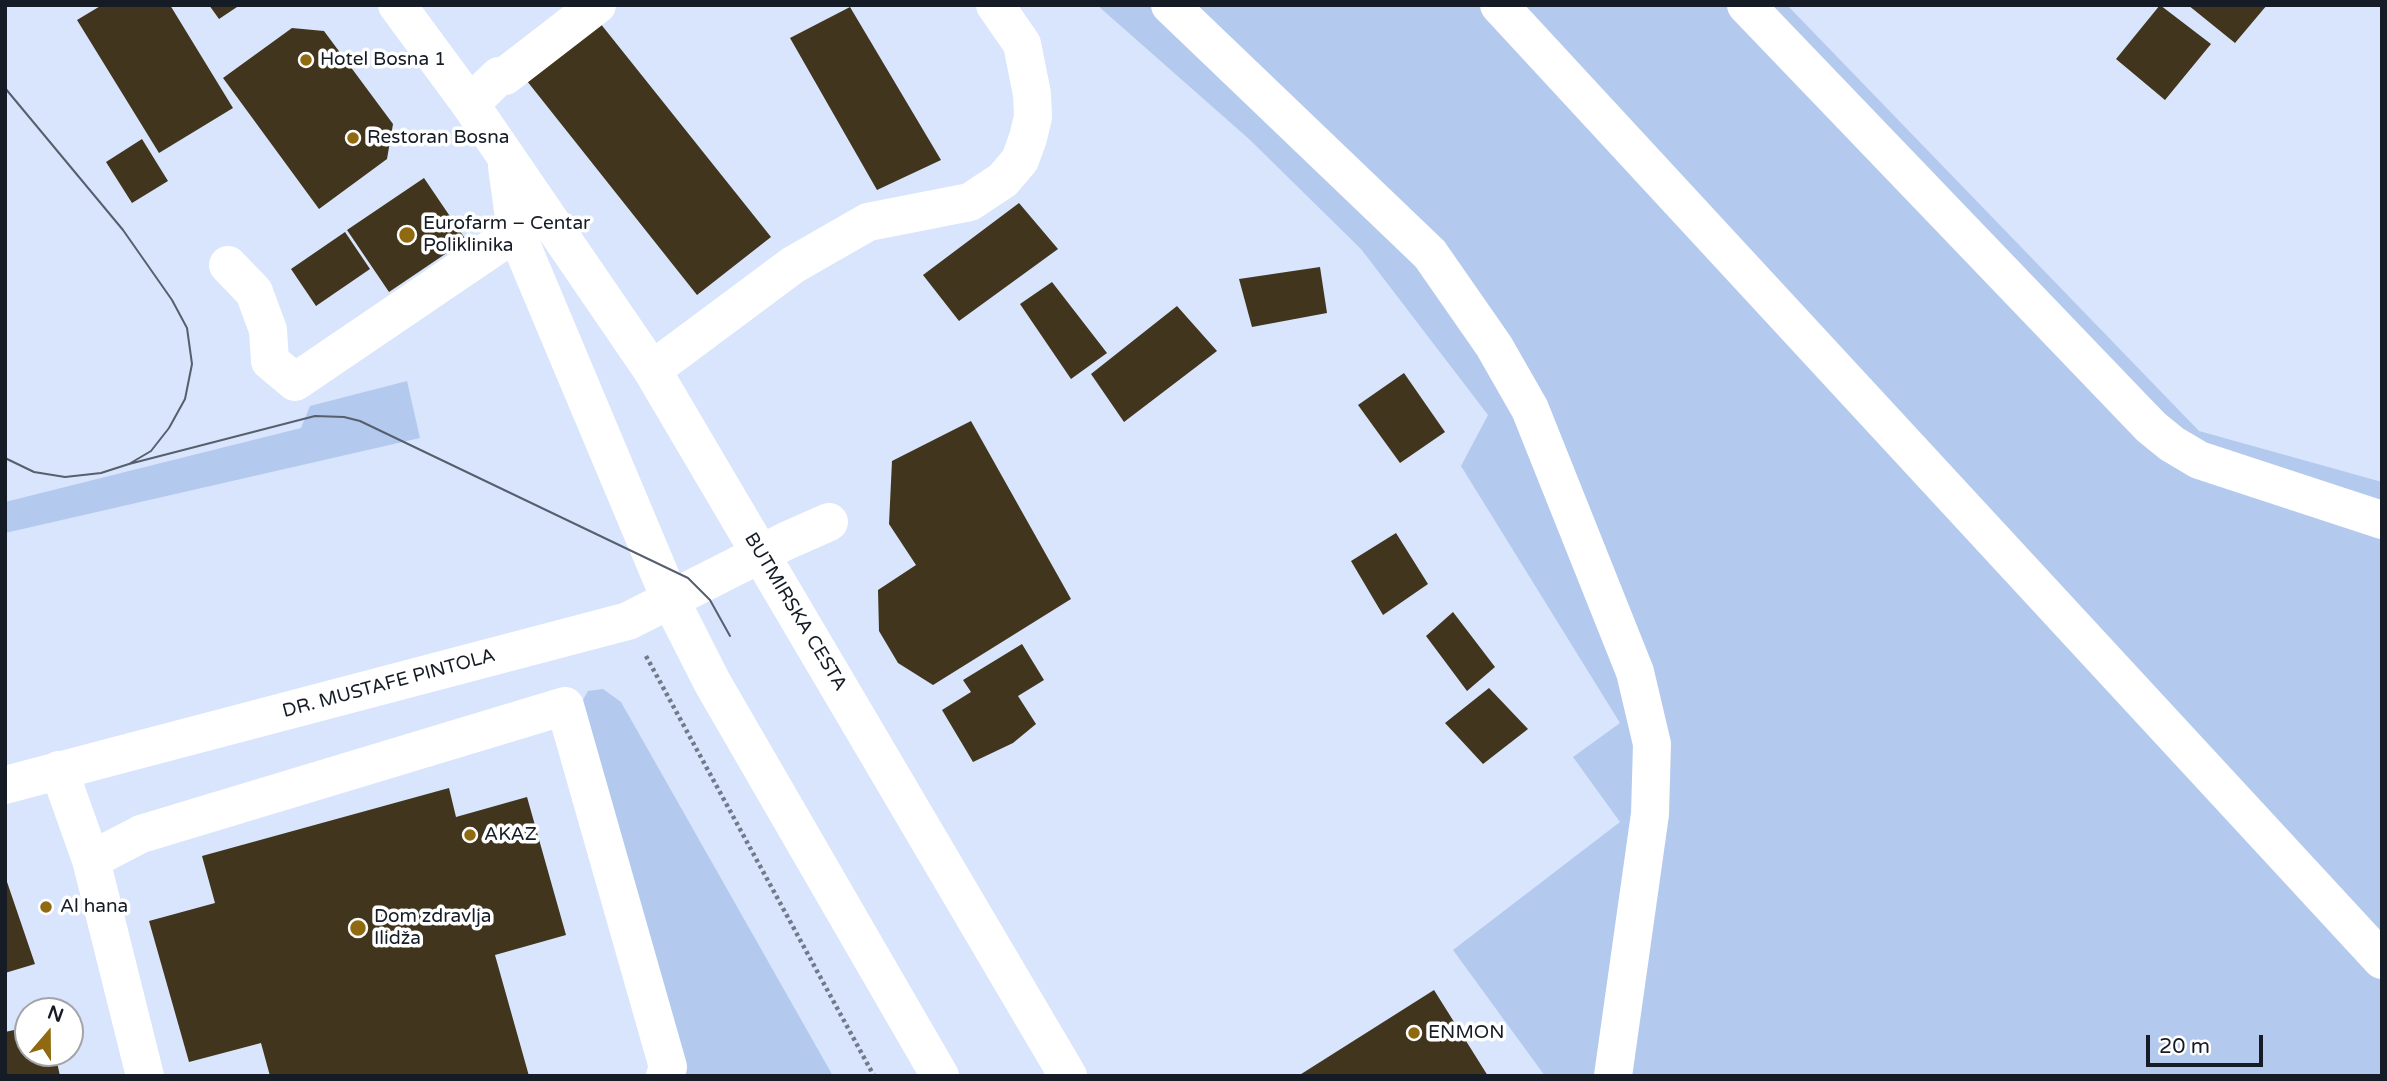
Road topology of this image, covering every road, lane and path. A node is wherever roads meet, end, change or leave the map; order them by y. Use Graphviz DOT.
graph roads {
  1 [pos="397,5"];
  2 [pos="597,5"];
  3 [pos="995,5"];
  4 [pos="1170,5"];
  5 [pos="1499,5"];
  6 [pos="1746,5"];
  7 [pos="470,104"];
  8 [pos="506,158"];
  9 [pos="516,232"];
  10 [pos="228,265"];
  11 [pos="652,370"];
  12 [pos="2382,520"];
  13 [pos="829,522"];
  14 [pos="761,554"];
  15 [pos="671,601"];
  16 [pos="628,621"];
  17 [pos="60,770"];
  18 [pos="5,785"];
  19 [pos="91,860"];
  20 [pos="2382,960"];
  21 [pos="145,1076"];
  22 [pos="665,1076"];
  23 [pos="874,1076"];
  24 [pos="940,1076"];
  25 [pos="1068,1076"];
  26 [pos="1613,1076"];
  1 -- 7 [label="main road, BUTMIRSKA CESTA"];
  2 -- 7 [label="main road"];
  3 -- 11 [label="main road"];
  4 -- 26 [label="main road"];
  5 -- 20 [label="main road"];
  6 -- 12 [label="main road"];
  7 -- 8 [label="main road, BUTMIRSKA CESTA"];
  8 -- 9 [label="main road, BUTMIRSKA CESTA"];
  8 -- 11 [label="main road, BUTMIRSKA CESTA"];
  9 -- 10 [label="main road"];
  9 -- 15 [label="main road, BUTMIRSKA CESTA"];
  11 -- 14 [label="main road, BUTMIRSKA CESTA"];
  13 -- 14 [label="main road, DR. MUSTAFE PINTOLA"];
  14 -- 15 [label="main road, DR. MUSTAFE PINTOLA"];
  14 -- 25 [label="main road, BUTMIRSKA CESTA"];
  15 -- 16 [label="main road, DR. MUSTAFE PINTOLA"];
  15 -- 24 [label="main road, BUTMIRSKA CESTA"];
  16 -- 17 [label="main road, DR. MUSTAFE PINTOLA"];
  16 -- 23 [label="path"];
  17 -- 18 [label="main road, DR. MUSTAFE PINTOLA"];
  17 -- 19 [label="main road"];
  19 -- 21 [label="main road"];
  19 -- 22 [label="main road"];
}
